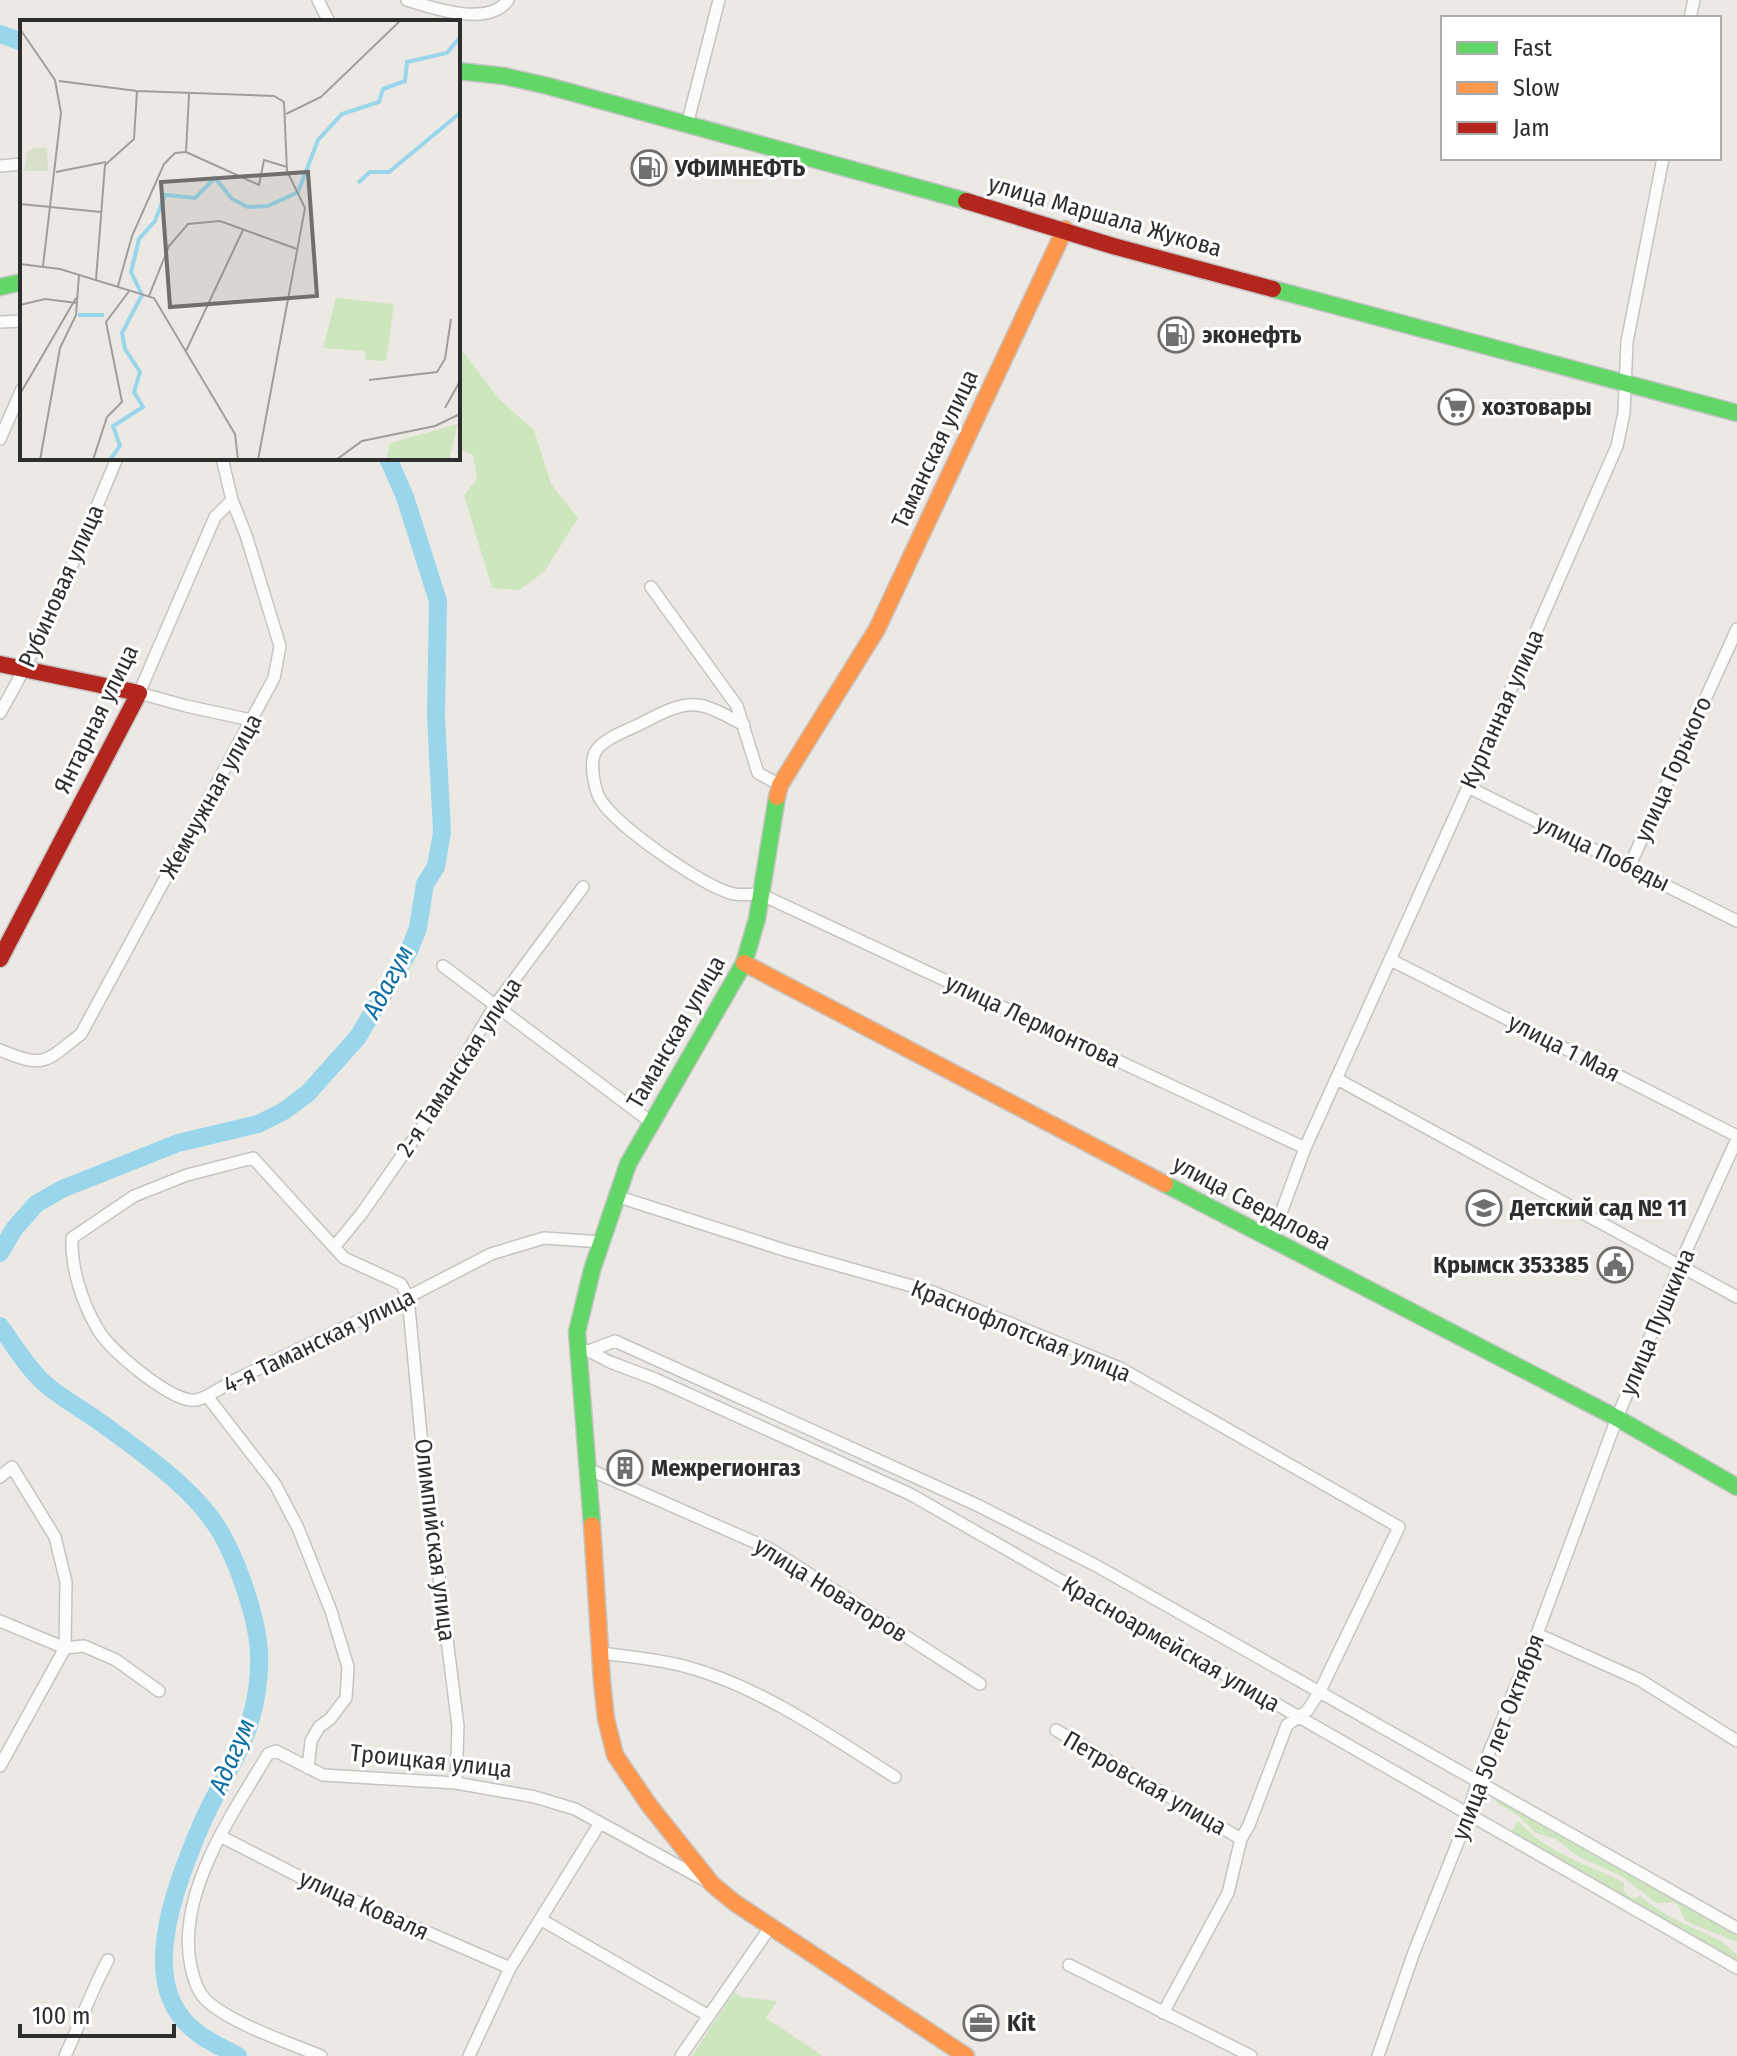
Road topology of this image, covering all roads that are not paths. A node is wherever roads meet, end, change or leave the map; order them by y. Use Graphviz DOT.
graph roads {
  1 [pos="318,0"];
  2 [pos="407,0"];
  3 [pos="508,0"];
  4 [pos="719,0"];
  5 [pos="328,20"];
  6 [pos="460,71"];
  7 [pos="687,125"];
  8 [pos="1663,160"];
  9 [pos="20,164"];
  10 [pos="0,166"];
  11 [pos="1065,229"];
  12 [pos="20,282"];
  13 [pos="0,287"];
  14 [pos="20,321"];
  15 [pos="0,322"];
  16 [pos="1624,382"];
  17 [pos="20,394"];
  18 [pos="1737,413"];
  19 [pos="0,439"];
  20 [pos="116,460"];
  21 [pos="222,460"];
  22 [pos="232,500"];
  23 [pos="651,587"];
  24 [pos="1737,629"];
  25 [pos="0,664"];
  26 [pos="24,671"];
  27 [pos="139,693"];
  28 [pos="0,713"];
  29 [pos="251,720"];
  30 [pos="744,725"];
  31 [pos="780,785"];
  32 [pos="1468,787"];
  33 [pos="1630,865"];
  34 [pos="583,887"];
  35 [pos="760,894"];
  36 [pos="1737,921"];
  37 [pos="0,959"];
  38 [pos="1391,960"];
  39 [pos="744,963"];
  40 [pos="443,966"];
  41 [pos="494,1007"];
  42 [pos="0,1050"];
  43 [pos="1337,1079"];
  44 [pos="652,1123"];
  45 [pos="1737,1138"];
  46 [pos="1305,1148"];
  47 [pos="616,1196"];
  48 [pos="1271,1240"];
  49 [pos="602,1242"];
  50 [pos="335,1246"];
  51 [pos="1680,1264"];
  52 [pos="408,1297"];
  53 [pos="1737,1297"];
  54 [pos="583,1350"];
  55 [pos="207,1396"];
  56 [pos="1617,1418"];
  57 [pos="588,1469"];
  58 [pos="0,1477"];
  59 [pos="1737,1487"];
  60 [pos="1399,1527"];
  61 [pos="0,1621"];
  62 [pos="1537,1634"];
  63 [pos="65,1648"];
  64 [pos="601,1653"];
  65 [pos="980,1684"];
  66 [pos="159,1691"];
  67 [pos="1320,1691"];
  68 [pos="1298,1716"];
  69 [pos="1056,1730"];
  70 [pos="1737,1741"];
  71 [pos="0,1766"];
  72 [pos="308,1768"];
  73 [pos="895,1777"];
  74 [pos="1478,1780"];
  75 [pos="456,1783"];
  76 [pos="1468,1814"];
  77 [pos="600,1823"];
  78 [pos="220,1836"];
  79 [pos="1241,1839"];
  80 [pos="712,1884"];
  81 [pos="540,1919"];
  82 [pos="771,1926"];
  83 [pos="1737,1928"];
  84 [pos="108,1960"];
  85 [pos="1069,1965"];
  86 [pos="510,1968"];
  87 [pos="1737,1968"];
  88 [pos="1163,2013"];
  89 [pos="709,2016"];
  90 [pos="65,2056"];
  91 [pos="321,2056"];
  92 [pos="469,2056"];
  93 [pos="681,2056"];
  94 [pos="966,2056"];
  95 [pos="1251,2056"];
  96 [pos="1378,2056"];
  1 -- 5 [label="street"];
  2 -- 3 [label="street"];
  4 -- 7 [label="street"];
  6 -- 7 [label="main road, улица Маршала Жукова"];
  7 -- 11 [label="main road, улица Маршала Жукова"];
  8 -- 16 [label="street, Курганная улица"];
  9 -- 10 [label="street"];
  11 -- 16 [label="main road, улица Маршала Жукова"];
  11 -- 31 [label="main road, Таманская улица"];
  12 -- 13 [label="main road"];
  14 -- 15 [label="street"];
  16 -- 18 [label="main road, улица Маршала Жукова"];
  16 -- 32 [label="street, Курганная улица"];
  17 -- 19 [label="street"];
  20 -- 26 [label="street, Рубиновая улица"];
  21 -- 22 [label="street, Жемчужная улица"];
  22 -- 27 [label="street, Янтарная улица"];
  22 -- 29 [label="street, Жемчужная улица"];
  23 -- 30 [label="street"];
  24 -- 33 [label="street, улица Горького"];
  25 -- 26 [label="main road"];
  26 -- 27 [label="main road"];
  26 -- 28 [label="street, Рубиновая улица"];
  27 -- 29 [label="street"];
  27 -- 37 [label="main road, Янтарная улица"];
  29 -- 42 [label="street, Жемчужная улица"];
  30 -- 31 [label="street"];
  30 -- 35 [label="street, улица Лермонтова"];
  31 -- 35 [label="main road, Таманская улица"];
  32 -- 33 [label="street, улица Победы"];
  32 -- 38 [label="street, Курганная улица"];
  33 -- 36 [label="street, улица Победы"];
  34 -- 41 [label="street, 2-я Таманская улица"];
  35 -- 39 [label="main road, Таманская улица"];
  35 -- 46 [label="street, улица Лермонтова"];
  38 -- 43 [label="street, Курганная улица"];
  38 -- 45 [label="street, улица 1 Мая"];
  39 -- 44 [label="main road, Таманская улица"];
  39 -- 48 [label="main road, улица Свердлова"];
  40 -- 41 [label="street"];
  41 -- 44 [label="street"];
  41 -- 50 [label="street, 2-я Таманская улица"];
  43 -- 46 [label="street, Курганная улица"];
  43 -- 51 [label="street"];
  44 -- 47 [label="main road, Таманская улица"];
  45 -- 51 [label="street, улица Пушкина"];
  46 -- 48 [label="street, Курганная улица"];
  47 -- 49 [label="main road, Таманская улица"];
  47 -- 60 [label="street, Краснофлотская улица"];
  48 -- 56 [label="main road, улица Свердлова"];
  49 -- 52 [label="street, 4-я Таманская улица"];
  49 -- 54 [label="main road, Таманская улица"];
  50 -- 52 [label="street"];
  50 -- 55 [label="street"];
  51 -- 53 [label="street"];
  51 -- 56 [label="street, улица Пушкина"];
  52 -- 55 [label="street, 4-я Таманская улица"];
  52 -- 75 [label="street, Олимпийская улица"];
  54 -- 57 [label="main road, Таманская улица"];
  54 -- 67 [label="street, Красноармейская улица"];
  54 -- 68 [label="street, Красноармейская улица"];
  55 -- 72 [label="street, 4-я Таманская улица"];
  56 -- 59 [label="main road, улица Свердлова"];
  56 -- 62 [label="street, улица 50 лет Октября"];
  57 -- 64 [label="main road, Таманская улица"];
  57 -- 65 [label="street, улица Новаторов"];
  58 -- 63 [label="street"];
  60 -- 67 [label="street, Петровская улица"];
  61 -- 63 [label="street"];
  62 -- 70 [label="street"];
  62 -- 74 [label="street, улица 50 лет Октября"];
  63 -- 66 [label="street"];
  63 -- 71 [label="street"];
  64 -- 73 [label="street"];
  64 -- 80 [label="main road, Таманская улица"];
  67 -- 68 [label="street, Петровская улица"];
  67 -- 74 [label="street, Красноармейская улица"];
  68 -- 76 [label="street, Красноармейская улица"];
  68 -- 79 [label="street, Петровская улица"];
  69 -- 79 [label="street, Петровская улица"];
  72 -- 75 [label="street, Троицкая улица"];
  72 -- 78 [label="street, Троицкая улица"];
  74 -- 76 [label="street, улица 50 лет Октября"];
  74 -- 83 [label="street, Красноармейская улица"];
  75 -- 77 [label="street, Троицкая улица"];
  76 -- 87 [label="street, Красноармейская улица"];
  76 -- 96 [label="street, улица 50 лет Октября"];
  77 -- 80 [label="street, Троицкая улица"];
  77 -- 81 [label="street"];
  78 -- 86 [label="street, улица Коваля"];
  78 -- 91 [label="street, Троицкая улица"];
  79 -- 88 [label="street"];
  80 -- 82 [label="main road, Троицкая улица"];
  81 -- 86 [label="street"];
  81 -- 89 [label="street"];
  82 -- 89 [label="street"];
  82 -- 94 [label="main road, Троицкая улица"];
  84 -- 90 [label="street"];
  85 -- 88 [label="street"];
  86 -- 92 [label="street"];
  88 -- 95 [label="street"];
  89 -- 93 [label="street"];
}
